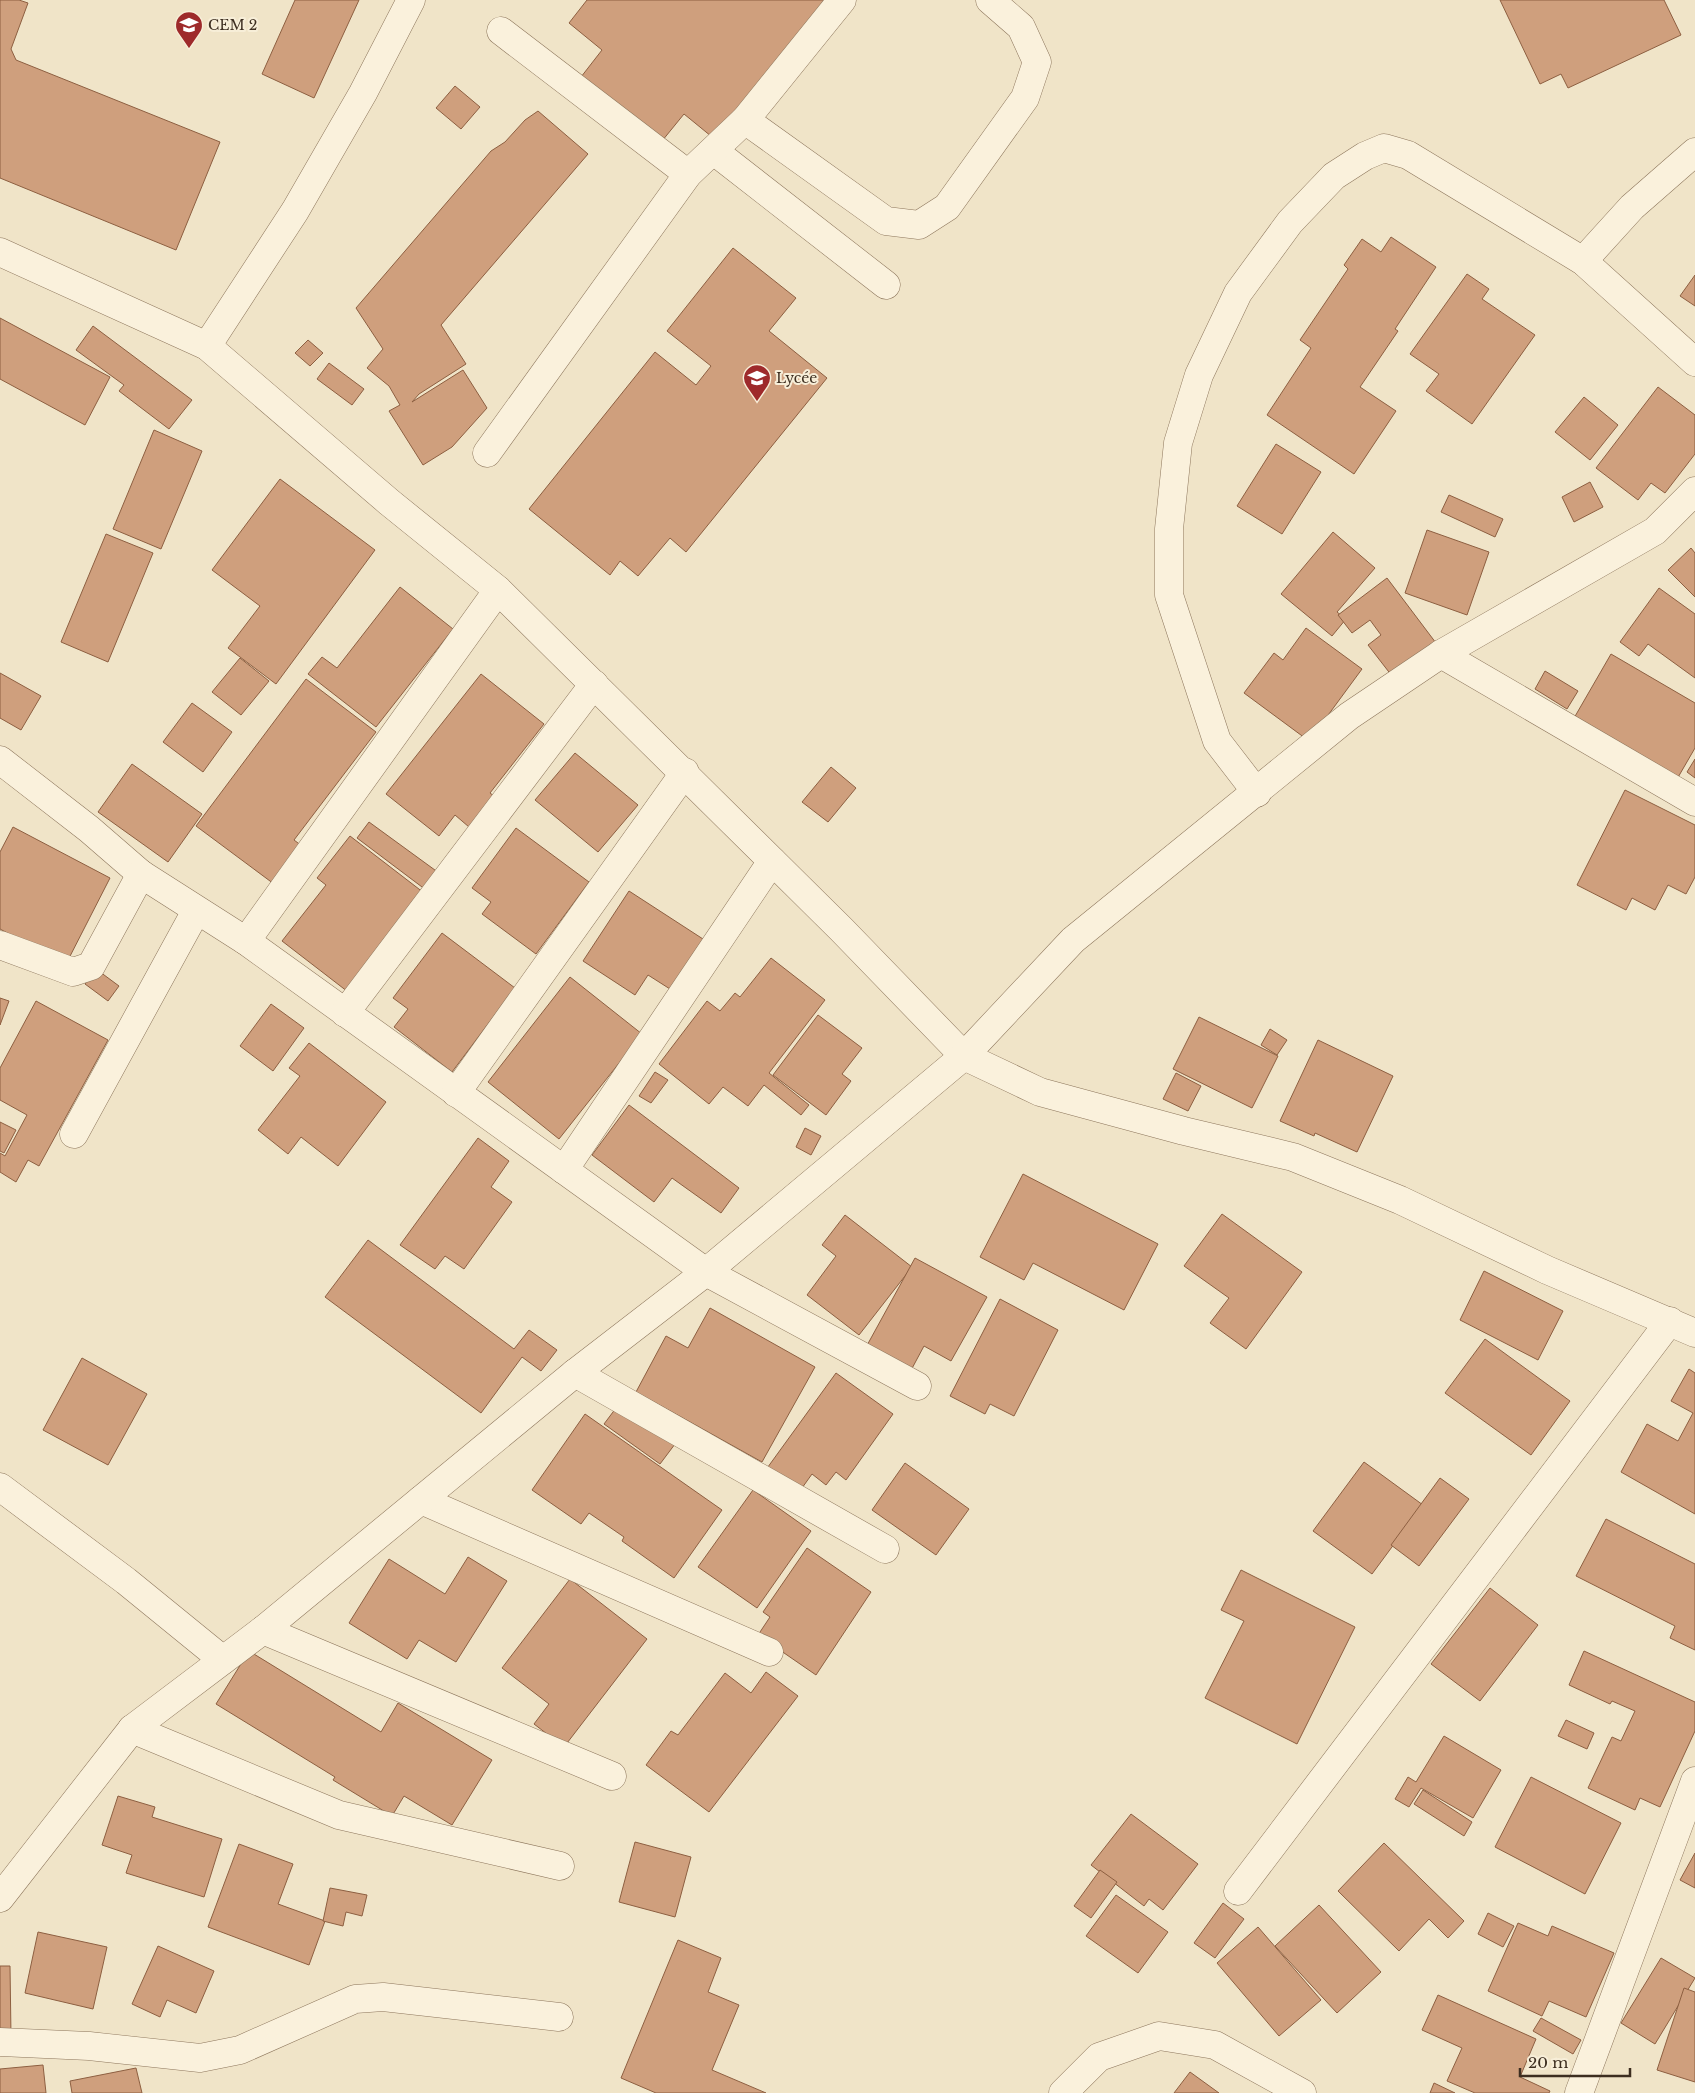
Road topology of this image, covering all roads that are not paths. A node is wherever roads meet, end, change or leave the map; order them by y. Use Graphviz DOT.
graph roads {
  1 [pos="411,0"];
  2 [pos="842,0"];
  3 [pos="990,0"];
  4 [pos="501,31"];
  5 [pos="745,120"];
  6 [pos="714,151"];
  7 [pos="1695,152"];
  8 [pos="688,174"];
  9 [pos="0,252"];
  10 [pos="1583,261"];
  11 [pos="886,285"];
  12 [pos="207,346"];
  13 [pos="1695,362"];
  14 [pos="487,453"];
  15 [pos="1695,491"];
  16 [pos="498,590"];
  17 [pos="1441,654"];
  18 [pos="594,684"];
  19 [pos="0,762"];
  20 [pos="684,772"];
  21 [pos="1257,793"];
  22 [pos="1695,802"];
  23 [pos="772,861"];
  24 [pos="141,874"];
  25 [pos="196,911"];
  26 [pos="246,941"];
  27 [pos="0,945"];
  28 [pos="345,1013"];
  29 [pos="964,1056"];
  30 [pos="456,1093"];
  31 [pos="74,1134"];
  32 [pos="564,1170"];
  33 [pos="706,1272"];
  34 [pos="1670,1321"];
  35 [pos="1695,1333"];
  36 [pos="575,1373"];
  37 [pos="917,1386"];
  38 [pos="0,1487"];
  39 [pos="422,1500"];
  40 [pos="885,1549"];
  41 [pos="263,1630"];
  42 [pos="769,1652"];
  43 [pos="223,1660"];
  44 [pos="132,1730"];
  45 [pos="612,1776"];
  46 [pos="1695,1781"];
  47 [pos="560,1866"];
  48 [pos="1238,1891"];
  49 [pos="0,1898"];
  50 [pos="559,2017"];
  51 [pos="0,2042"];
  52 [pos="1063,2093"];
  53 [pos="1302,2093"];
  54 [pos="1579,2093"];
  1 -- 12 [label="street"];
  2 -- 5 [label="street"];
  3 -- 5 [label="street"];
  4 -- 8 [label="street"];
  5 -- 6 [label="street"];
  6 -- 8 [label="street"];
  6 -- 11 [label="street"];
  7 -- 10 [label="street"];
  8 -- 14 [label="street"];
  9 -- 12 [label="street"];
  10 -- 13 [label="street"];
  10 -- 21 [label="street"];
  12 -- 16 [label="street"];
  15 -- 17 [label="street"];
  16 -- 18 [label="street"];
  16 -- 26 [label="street"];
  17 -- 21 [label="street"];
  17 -- 22 [label="street"];
  18 -- 20 [label="street"];
  18 -- 28 [label="street"];
  19 -- 24 [label="street"];
  20 -- 23 [label="street"];
  20 -- 30 [label="street"];
  21 -- 29 [label="street"];
  23 -- 29 [label="street"];
  23 -- 32 [label="street"];
  24 -- 25 [label="street"];
  24 -- 27 [label="street"];
  25 -- 26 [label="street"];
  25 -- 31 [label="street"];
  26 -- 28 [label="street"];
  28 -- 30 [label="street"];
  29 -- 33 [label="street"];
  29 -- 34 [label="street"];
  30 -- 32 [label="street"];
  32 -- 33 [label="street"];
  33 -- 36 [label="street"];
  33 -- 37 [label="street"];
  34 -- 35 [label="street"];
  34 -- 48 [label="street"];
  36 -- 39 [label="street"];
  36 -- 40 [label="street"];
  38 -- 43 [label="street"];
  39 -- 41 [label="street"];
  39 -- 42 [label="street"];
  41 -- 43 [label="street"];
  41 -- 45 [label="street"];
  43 -- 44 [label="street"];
  44 -- 47 [label="street"];
  44 -- 49 [label="street"];
  46 -- 54 [label="street"];
  50 -- 51 [label="street"];
  52 -- 53 [label="street"];
}
